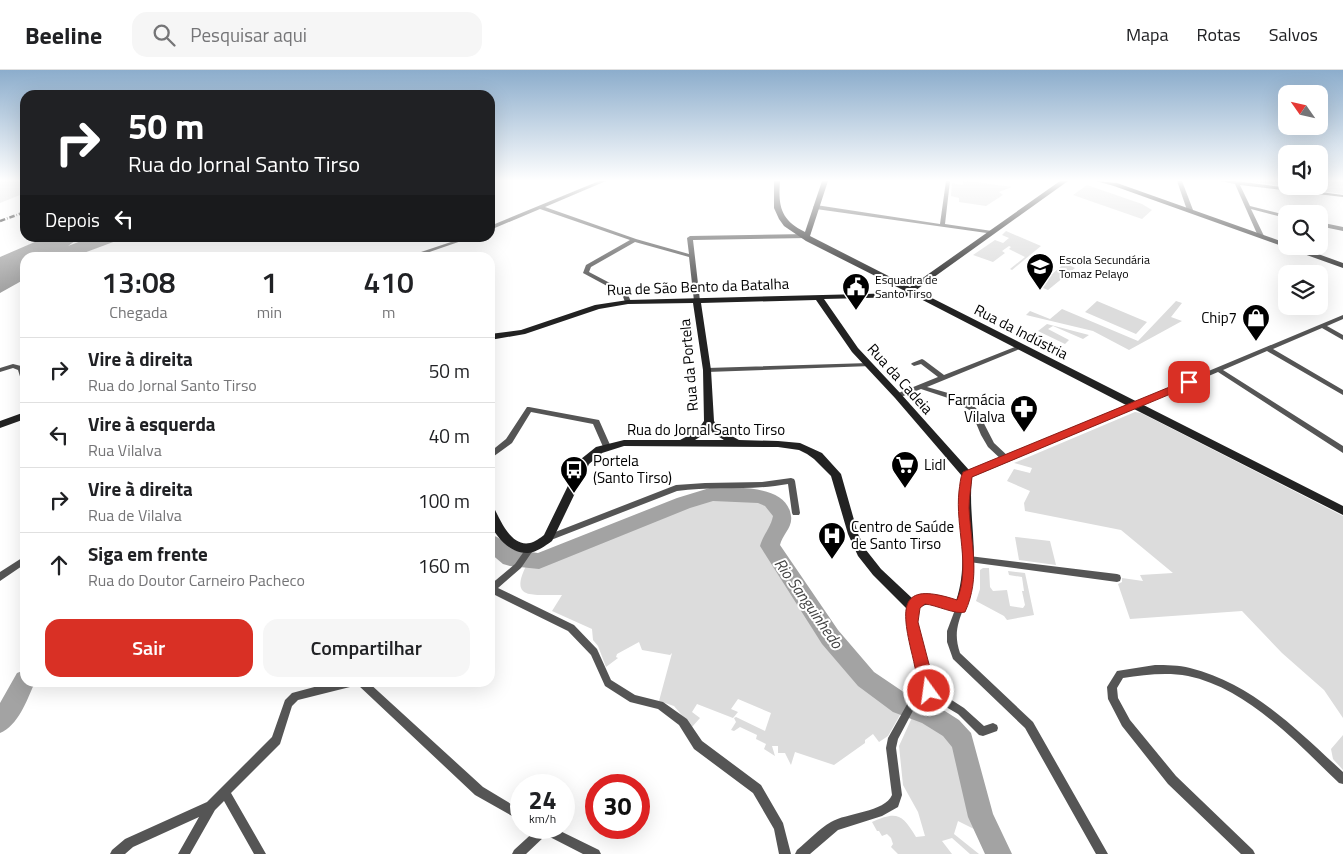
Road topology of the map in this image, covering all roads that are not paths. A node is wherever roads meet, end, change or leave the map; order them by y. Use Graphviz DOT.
graph roads {
  1 [pos="514,218"];
  2 [pos="569,218"];
  3 [pos="782,218"];
  4 [pos="813,218"];
  5 [pos="890,218"];
  6 [pos="943,218"];
  7 [pos="1014,218"];
  8 [pos="1211,218"];
  9 [pos="1253,218"];
  10 [pos="942,225"];
  11 [pos="495,226"];
  12 [pos="1328,226"];
  13 [pos="1343,229"];
  14 [pos="992,233"];
  15 [pos="807,236"];
  16 [pos="1261,236"];
  17 [pos="634,240"];
  18 [pos="455,242"];
  19 [pos="1278,242"];
  20 [pos="424,252"];
  21 [pos="1313,255"];
  22 [pos="691,256"];
  23 [pos="1343,266"];
  24 [pos="896,283"];
  25 [pos="911,291"];
  26 [pos="892,296"];
  27 [pos="819,298"];
  28 [pos="697,301"];
  29 [pos="628,302"];
  30 [pos="1343,317"];
  31 [pos="1322,326"];
  32 [pos="495,336"];
  33 [pos="1343,338"];
  34 [pos="1020,347"];
  35 [pos="1268,349"];
  36 [pos="869,364"];
  37 [pos="914,364"];
  38 [pos="20,367"];
  39 [pos="0,370"];
  40 [pos="707,370"];
  41 [pos="1219,370"];
  42 [pos="943,378"];
  43 [pos="921,387"];
  44 [pos="1343,393"];
  45 [pos="898,396"];
  46 [pos="1134,405"];
  47 [pos="20,417"];
  48 [pos="709,421"];
  49 [pos="0,425"];
  50 [pos="682,443"];
  51 [pos="738,444"];
  52 [pos="607,447"];
  53 [pos="1342,449"];
  54 [pos="495,452"];
  55 [pos="1006,459"];
  56 [pos="967,475"];
  57 [pos="1343,511"];
  58 [pos="796,513"];
  59 [pos="495,520"];
  60 [pos="548,538"];
  61 [pos="528,552"];
  62 [pos="969,559"];
  63 [pos="20,563"];
  64 [pos="0,577"];
  65 [pos="1117,578"];
  66 [pos="495,586"];
  67 [pos="495,591"];
  68 [pos="913,607"];
  69 [pos="960,607"];
  70 [pos="334,687"];
  71 [pos="366,687"];
  72 [pos="929,691"];
  73 [pos="993,728"];
  74 [pos="1343,780"];
  75 [pos="225,793"];
  76 [pos="211,806"];
  77 [pos="510,810"];
  78 [pos="533,839"];
  79 [pos="566,839"];
  80 [pos="116,854"];
  81 [pos="184,854"];
  82 [pos="260,854"];
  83 [pos="518,854"];
  84 [pos="595,854"];
  85 [pos="785,854"];
  86 [pos="801,854"];
  87 [pos="1102,854"];
  88 [pos="1249,854"];
  1 -- 11 [label="street"];
  2 -- 17 [label="street"];
  3 -- 15 [label="street, Rua da Indústria"];
  4 -- 15 [label="street"];
  5 -- 10 [label="street"];
  6 -- 10 [label="street"];
  7 -- 14 [label="street"];
  8 -- 16 [label="street"];
  9 -- 16 [label="street"];
  10 -- 14 [label="street"];
  12 -- 13 [label="street"];
  14 -- 25 [label="street"];
  15 -- 22 [label="street"];
  15 -- 24 [label="street, Rua da Indústria"];
  16 -- 19 [label="street"];
  17 -- 22 [label="street"];
  17 -- 29 [label="street"];
  18 -- 20 [label="street"];
  21 -- 23 [label="street"];
  22 -- 28 [label="street"];
  24 -- 25 [label="street, Rua da Indústria"];
  24 -- 26 [label="street"];
  25 -- 26 [label="street, Rua de São Bento da Batalha"];
  25 -- 34 [label="street, Rua da Indústria"];
  26 -- 27 [label="street, Rua de São Bento da Batalha"];
  27 -- 28 [label="street, Rua de São Bento da Batalha"];
  27 -- 36 [label="street, Rua da Cadeia"];
  28 -- 29 [label="street, Rua de São Bento da Batalha"];
  28 -- 40 [label="street, Rua da Portela"];
  29 -- 32 [label="street, Rua de São Bento da Batalha"];
  30 -- 31 [label="street"];
  31 -- 33 [label="street"];
  31 -- 35 [label="street"];
  34 -- 42 [label="street"];
  34 -- 46 [label="street, Rua da Indústria"];
  35 -- 41 [label="street"];
  35 -- 44 [label="street"];
  36 -- 40 [label="street"];
  36 -- 45 [label="street, Rua da Cadeia"];
  37 -- 42 [label="street"];
  38 -- 39 [label="street"];
  40 -- 48 [label="street, Rua da Portela"];
  41 -- 46 [label="street"];
  41 -- 53 [label="street"];
  42 -- 43 [label="street"];
  43 -- 45 [label="street"];
  43 -- 55 [label="street"];
  45 -- 56 [label="street, Rua da Cadeia"];
  46 -- 55 [label="street"];
  46 -- 57 [label="street, Rua da Indústria"];
  47 -- 49 [label="street"];
  48 -- 50 [label="street, Rua da Portela"];
  48 -- 51 [label="street"];
  50 -- 51 [label="street, Rua do Jornal Santo Tirso"];
  50 -- 52 [label="street, Rua do Jornal Santo Tirso"];
  51 -- 68 [label="street, Rua do Jornal Santo Tirso"];
  52 -- 54 [label="street"];
  52 -- 60 [label="street, Rua do Jornal Santo Tirso"];
  55 -- 56 [label="street"];
  56 -- 62 [label="street"];
  58 -- 60 [label="street"];
  59 -- 61 [label="street"];
  60 -- 61 [label="street"];
  61 -- 66 [label="street"];
  62 -- 65 [label="street"];
  62 -- 69 [label="street"];
  63 -- 64 [label="street"];
  67 -- 85 [label="street"];
  68 -- 69 [label="street"];
  68 -- 72 [label="street"];
  69 -- 87 [label="street"];
  70 -- 75 [label="street"];
  71 -- 77 [label="street"];
  72 -- 73 [label="street"];
  72 -- 86 [label="street"];
  74 -- 88 [label="street"];
  75 -- 76 [label="street"];
  75 -- 82 [label="street"];
  76 -- 80 [label="street"];
  76 -- 81 [label="street"];
  78 -- 83 [label="street"];
  79 -- 84 [label="street"];
}
